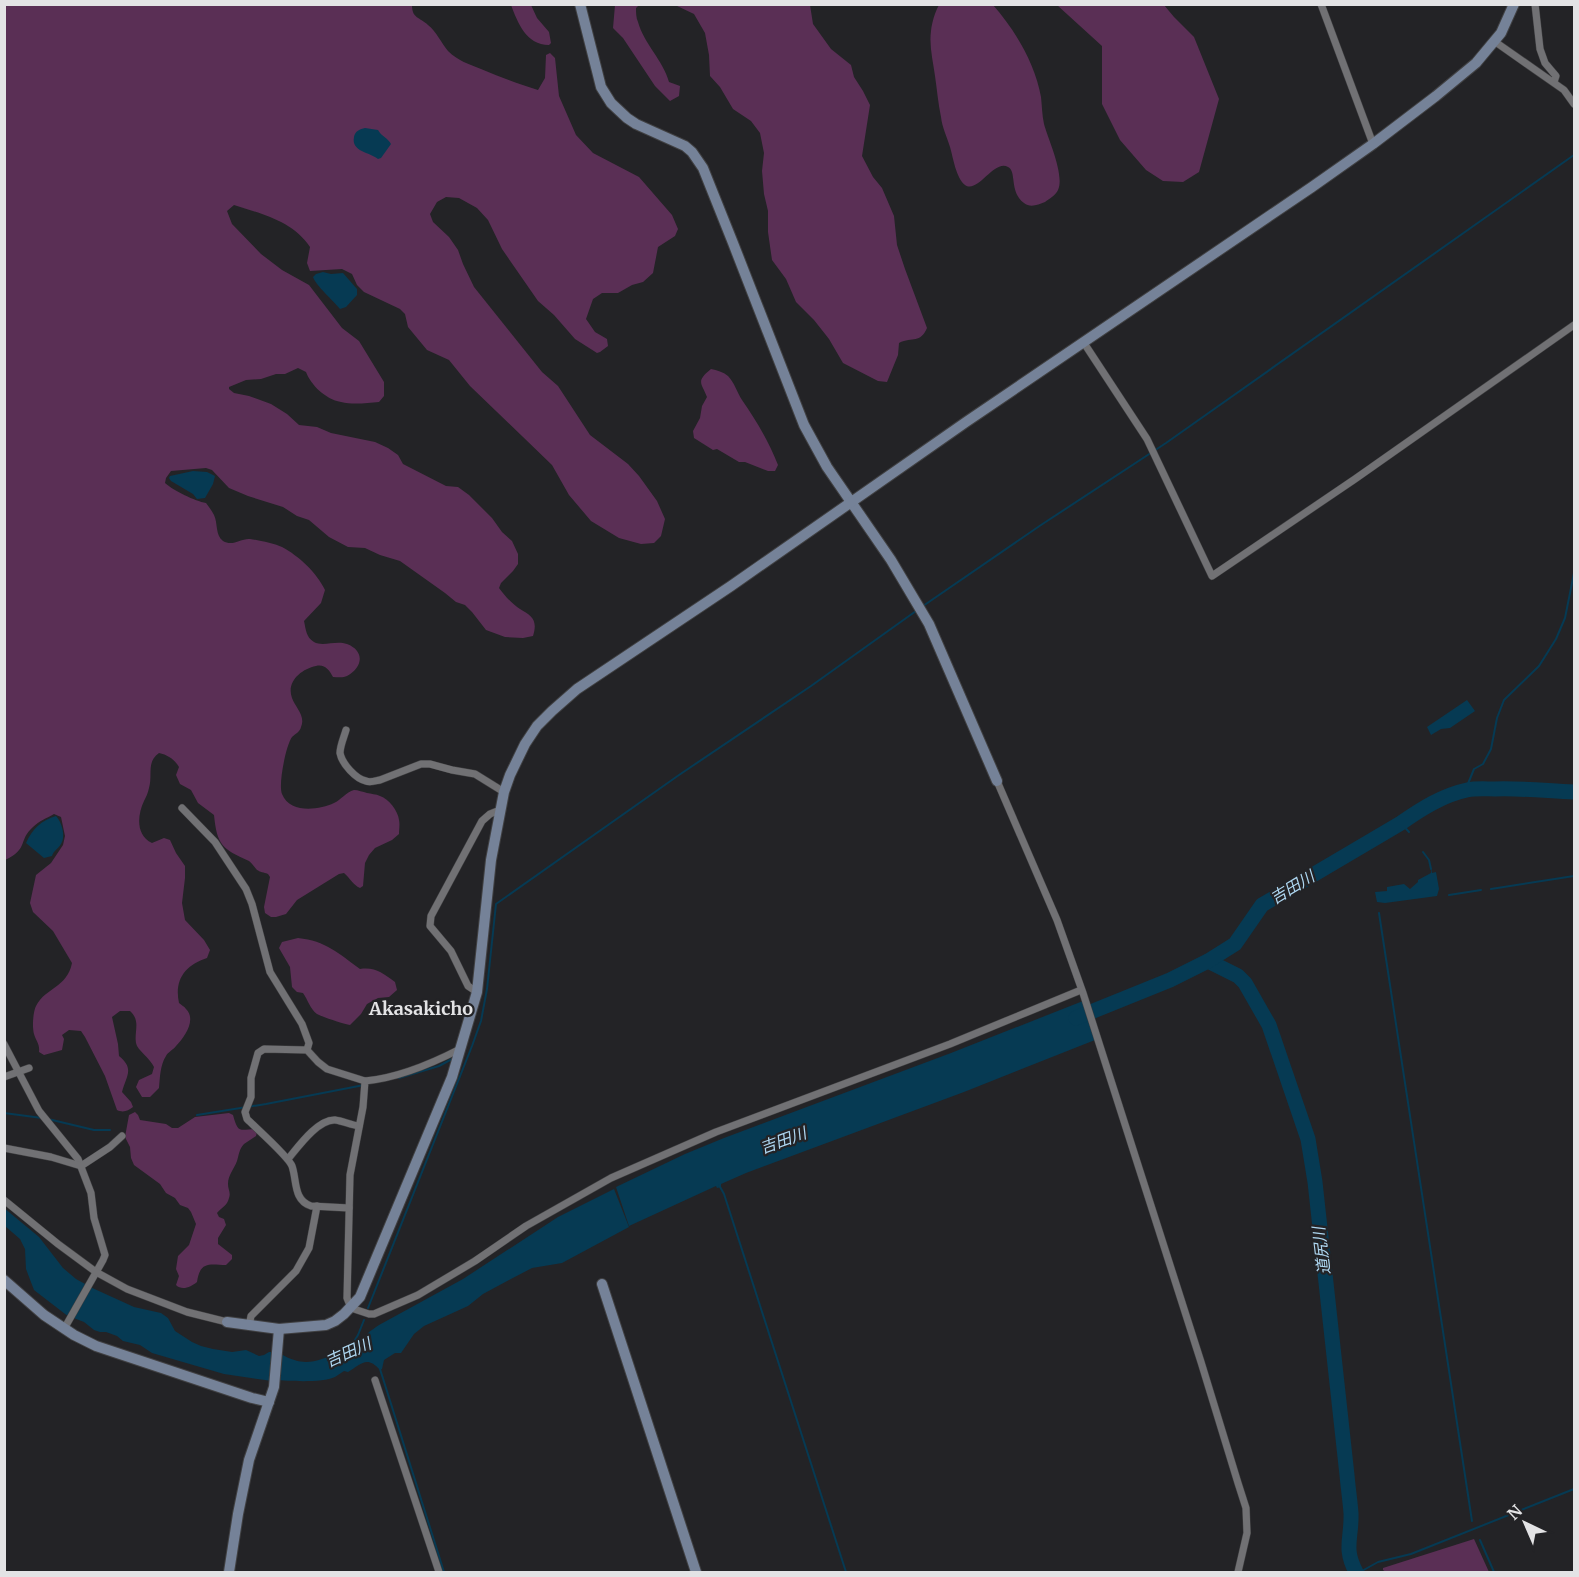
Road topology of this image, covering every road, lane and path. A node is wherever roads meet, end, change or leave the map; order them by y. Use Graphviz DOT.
graph roads {
  1 [pos="580,4"];
  2 [pos="1321,4"];
  3 [pos="1514,4"];
  4 [pos="1535,4"];
  5 [pos="1494,41"];
  6 [pos="1554,82"];
  7 [pos="1575,104"];
  8 [pos="1373,144"];
  9 [pos="1575,325"];
  10 [pos="1084,343"];
  11 [pos="851,502"];
  12 [pos="346,730"];
  13 [pos="997,781"];
  14 [pos="504,792"];
  15 [pos="182,808"];
  16 [pos="500,810"];
  17 [pos="477,992"];
  18 [pos="1082,992"];
  19 [pos="4,1044"];
  20 [pos="461,1049"];
  21 [pos="307,1050"];
  22 [pos="29,1068"];
  23 [pos="19,1073"];
  24 [pos="4,1077"];
  25 [pos="365,1085"];
  26 [pos="359,1126"];
  27 [pos="122,1136"];
  28 [pos="4,1148"];
  29 [pos="288,1159"];
  30 [pos="81,1166"];
  31 [pos="4,1200"];
  32 [pos="317,1206"];
  33 [pos="349,1208"];
  34 [pos="95,1274"];
  35 [pos="4,1280"];
  36 [pos="602,1284"];
  37 [pos="351,1308"];
  38 [pos="226,1322"];
  39 [pos="65,1326"];
  40 [pos="249,1326"];
  41 [pos="279,1332"];
  42 [pos="375,1380"];
  43 [pos="269,1402"];
  44 [pos="229,1572"];
  45 [pos="439,1572"];
  46 [pos="696,1572"];
  47 [pos="1238,1572"];
  1 -- 11 [label="street"];
  2 -- 8 [label="street"];
  3 -- 5 [label="street"];
  4 -- 6 [label="street"];
  5 -- 6 [label="street"];
  5 -- 8 [label="street"];
  6 -- 7 [label="street"];
  8 -- 10 [label="street"];
  9 -- 10 [label="street"];
  10 -- 11 [label="street"];
  11 -- 13 [label="street"];
  11 -- 14 [label="street"];
  12 -- 14 [label="street"];
  13 -- 18 [label="street"];
  14 -- 16 [label="street"];
  15 -- 21 [label="street"];
  16 -- 17 [label="street"];
  16 -- 17 [label="street"];
  17 -- 20 [label="street"];
  18 -- 37 [label="street"];
  18 -- 47 [label="street"];
  19 -- 23 [label="street"];
  20 -- 25 [label="street"];
  20 -- 37 [label="street"];
  21 -- 25 [label="street"];
  21 -- 29 [label="street"];
  22 -- 23 [label="street"];
  23 -- 24 [label="street"];
  23 -- 30 [label="street"];
  25 -- 26 [label="street"];
  26 -- 29 [label="street"];
  26 -- 33 [label="street"];
  27 -- 30 [label="street"];
  28 -- 30 [label="street"];
  29 -- 32 [label="street"];
  30 -- 34 [label="street"];
  31 -- 34 [label="street"];
  32 -- 33 [label="street"];
  32 -- 40 [label="street"];
  33 -- 37 [label="street"];
  34 -- 38 [label="street"];
  34 -- 39 [label="street"];
  35 -- 39 [label="street"];
  36 -- 46 [label="street"];
  37 -- 41 [label="street"];
  38 -- 40 [label="street"];
  39 -- 43 [label="street"];
  40 -- 41 [label="street"];
  41 -- 43 [label="street"];
  42 -- 45 [label="street"];
  43 -- 44 [label="street"];
}
